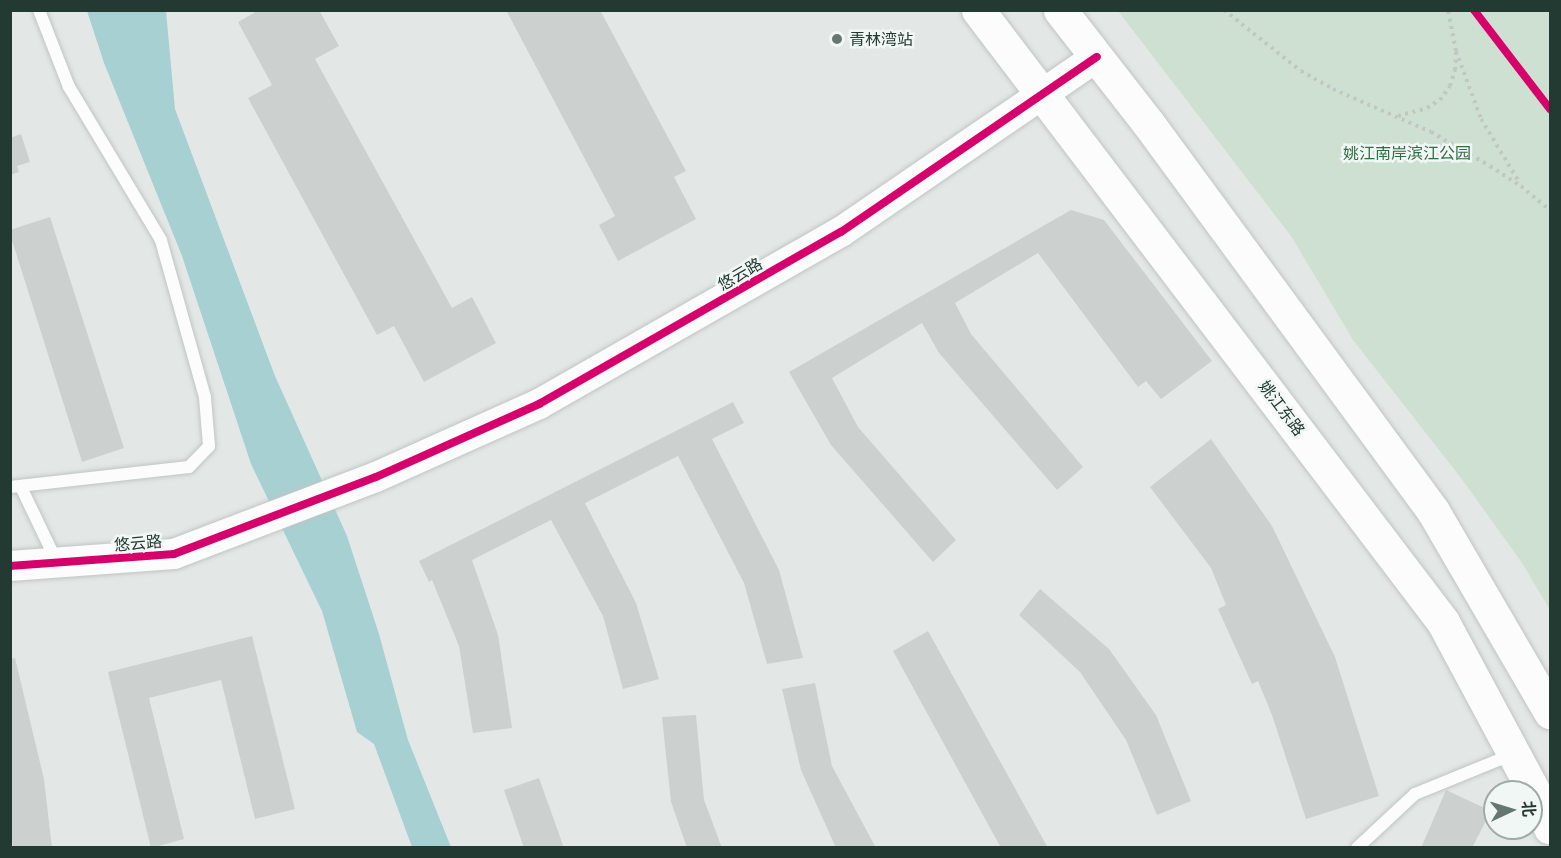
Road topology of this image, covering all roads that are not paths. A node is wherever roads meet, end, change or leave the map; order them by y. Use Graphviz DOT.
graph roads {
  1 [pos="39,10"];
  2 [pos="978,10"];
  3 [pos="1060,10"];
  4 [pos="1097,57"];
  5 [pos="1042,95"];
  6 [pos="16,487"];
  7 [pos="58,563"];
  8 [pos="10,567"];
  9 [pos="1551,712"];
  10 [pos="1514,754"];
  11 [pos="1551,828"];
  12 [pos="1357,848"];
  1 -- 6 [label="lane"];
  2 -- 5 [label="main road, 姚江东路"];
  3 -- 4 [label="main road"];
  4 -- 5 [label="street, 悠云路"];
  4 -- 9 [label="main road"];
  5 -- 7 [label="street, 悠云路"];
  5 -- 10 [label="main road, 姚江东路"];
  6 -- 7 [label="lane"];
  7 -- 8 [label="street, 悠云路"];
  10 -- 11 [label="main road, 姚江东路"];
  10 -- 12 [label="lane"];
}
